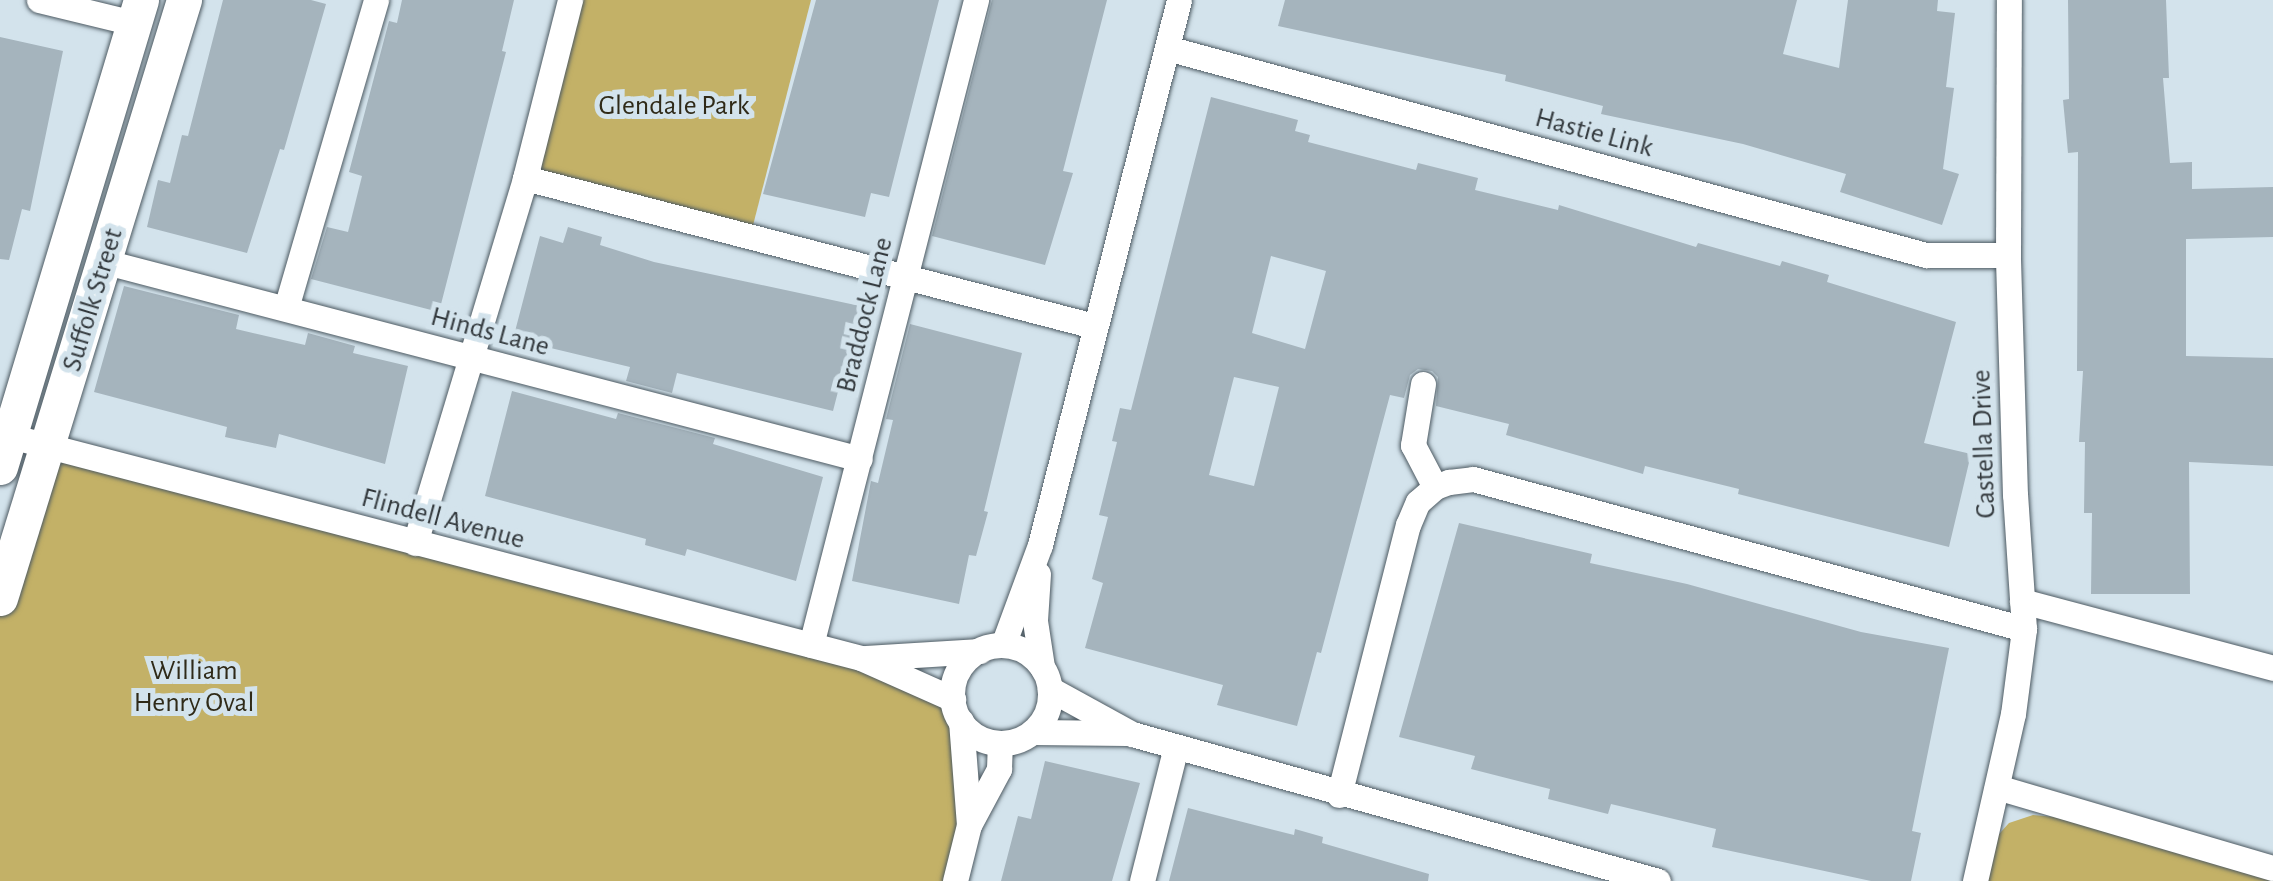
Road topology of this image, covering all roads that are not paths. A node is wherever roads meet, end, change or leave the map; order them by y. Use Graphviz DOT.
graph roads {
  1 [pos="40,0"];
  2 [pos="184,0"];
  3 [pos="376,0"];
  4 [pos="570,0"];
  5 [pos="976,0"];
  6 [pos="1180,0"];
  7 [pos="2009,0"];
  8 [pos="137,12"];
  9 [pos="1167,48"];
  10 [pos="525,178"];
  11 [pos="2008,255"];
  12 [pos="106,262"];
  13 [pos="906,277"];
  14 [pos="286,308"];
  15 [pos="1094,326"];
  16 [pos="470,359"];
  17 [pos="1423,384"];
  18 [pos="46,446"];
  19 [pos="5,452"];
  20 [pos="860,458"];
  21 [pos="1435,487"];
  22 [pos="415,543"];
  23 [pos="1040,544"];
  24 [pos="0,598"];
  25 [pos="2022,602"];
  26 [pos="2024,629"];
  27 [pos="812,646"];
  28 [pos="991,648"];
  29 [pos="861,658"];
  30 [pos="2273,668"];
  31 [pos="1046,678"];
  32 [pos="957,710"];
  33 [pos="1033,732"];
  34 [pos="1132,734"];
  35 [pos="1000,743"];
  36 [pos="1176,747"];
  37 [pos="1997,786"];
  38 [pos="1339,795"];
  39 [pos="970,824"];
  40 [pos="2273,868"];
  41 [pos="955,881"];
  42 [pos="1142,881"];
  43 [pos="1658,881"];
  44 [pos="1975,881"];
  1 -- 8 [label="street"];
  2 -- 12 [label="street, Suffolk Street"];
  3 -- 14 [label="street"];
  4 -- 10 [label="street"];
  5 -- 13 [label="street, Braddock Lane"];
  6 -- 9 [label="street"];
  7 -- 11 [label="street, Castella Drive"];
  8 -- 19 [label="street, Suffolk Street"];
  9 -- 11 [label="street, Hastie Link"];
  9 -- 15 [label="street"];
  10 -- 13 [label="street"];
  10 -- 16 [label="street"];
  11 -- 25 [label="street, Castella Drive"];
  12 -- 14 [label="street, Hinds Lane"];
  12 -- 18 [label="street, Suffolk Street"];
  13 -- 15 [label="street"];
  13 -- 20 [label="street, Braddock Lane"];
  14 -- 16 [label="street, Hinds Lane"];
  15 -- 23 [label="street"];
  16 -- 20 [label="street, Hinds Lane"];
  16 -- 22 [label="street"];
  17 -- 21 [label="street"];
  18 -- 19 [label="street, Flindell Avenue"];
  18 -- 22 [label="street, Flindell Avenue"];
  18 -- 24 [label="street, Suffolk Street"];
  20 -- 27 [label="street, Braddock Lane"];
  21 -- 26 [label="street"];
  21 -- 38 [label="street"];
  22 -- 27 [label="street, Flindell Avenue"];
  23 -- 28 [label="street"];
  23 -- 31 [label="street"];
  25 -- 26 [label="street, Castella Drive"];
  25 -- 30 [label="street"];
  26 -- 37 [label="street, Castella Drive"];
  27 -- 29 [label="street, Flindell Avenue"];
  28 -- 29 [label="street, Flindell Avenue"];
  28 -- 31 [label="street"];
  28 -- 32 [label="street"];
  29 -- 32 [label="street, Flindell Avenue"];
  31 -- 33 [label="street"];
  31 -- 34 [label="street"];
  32 -- 35 [label="street"];
  32 -- 39 [label="street"];
  33 -- 34 [label="street"];
  33 -- 35 [label="street"];
  34 -- 36 [label="street"];
  35 -- 39 [label="street"];
  36 -- 38 [label="street"];
  36 -- 42 [label="street"];
  37 -- 40 [label="street"];
  37 -- 44 [label="street, Castella Drive"];
  38 -- 43 [label="street"];
  39 -- 41 [label="street"];
}
